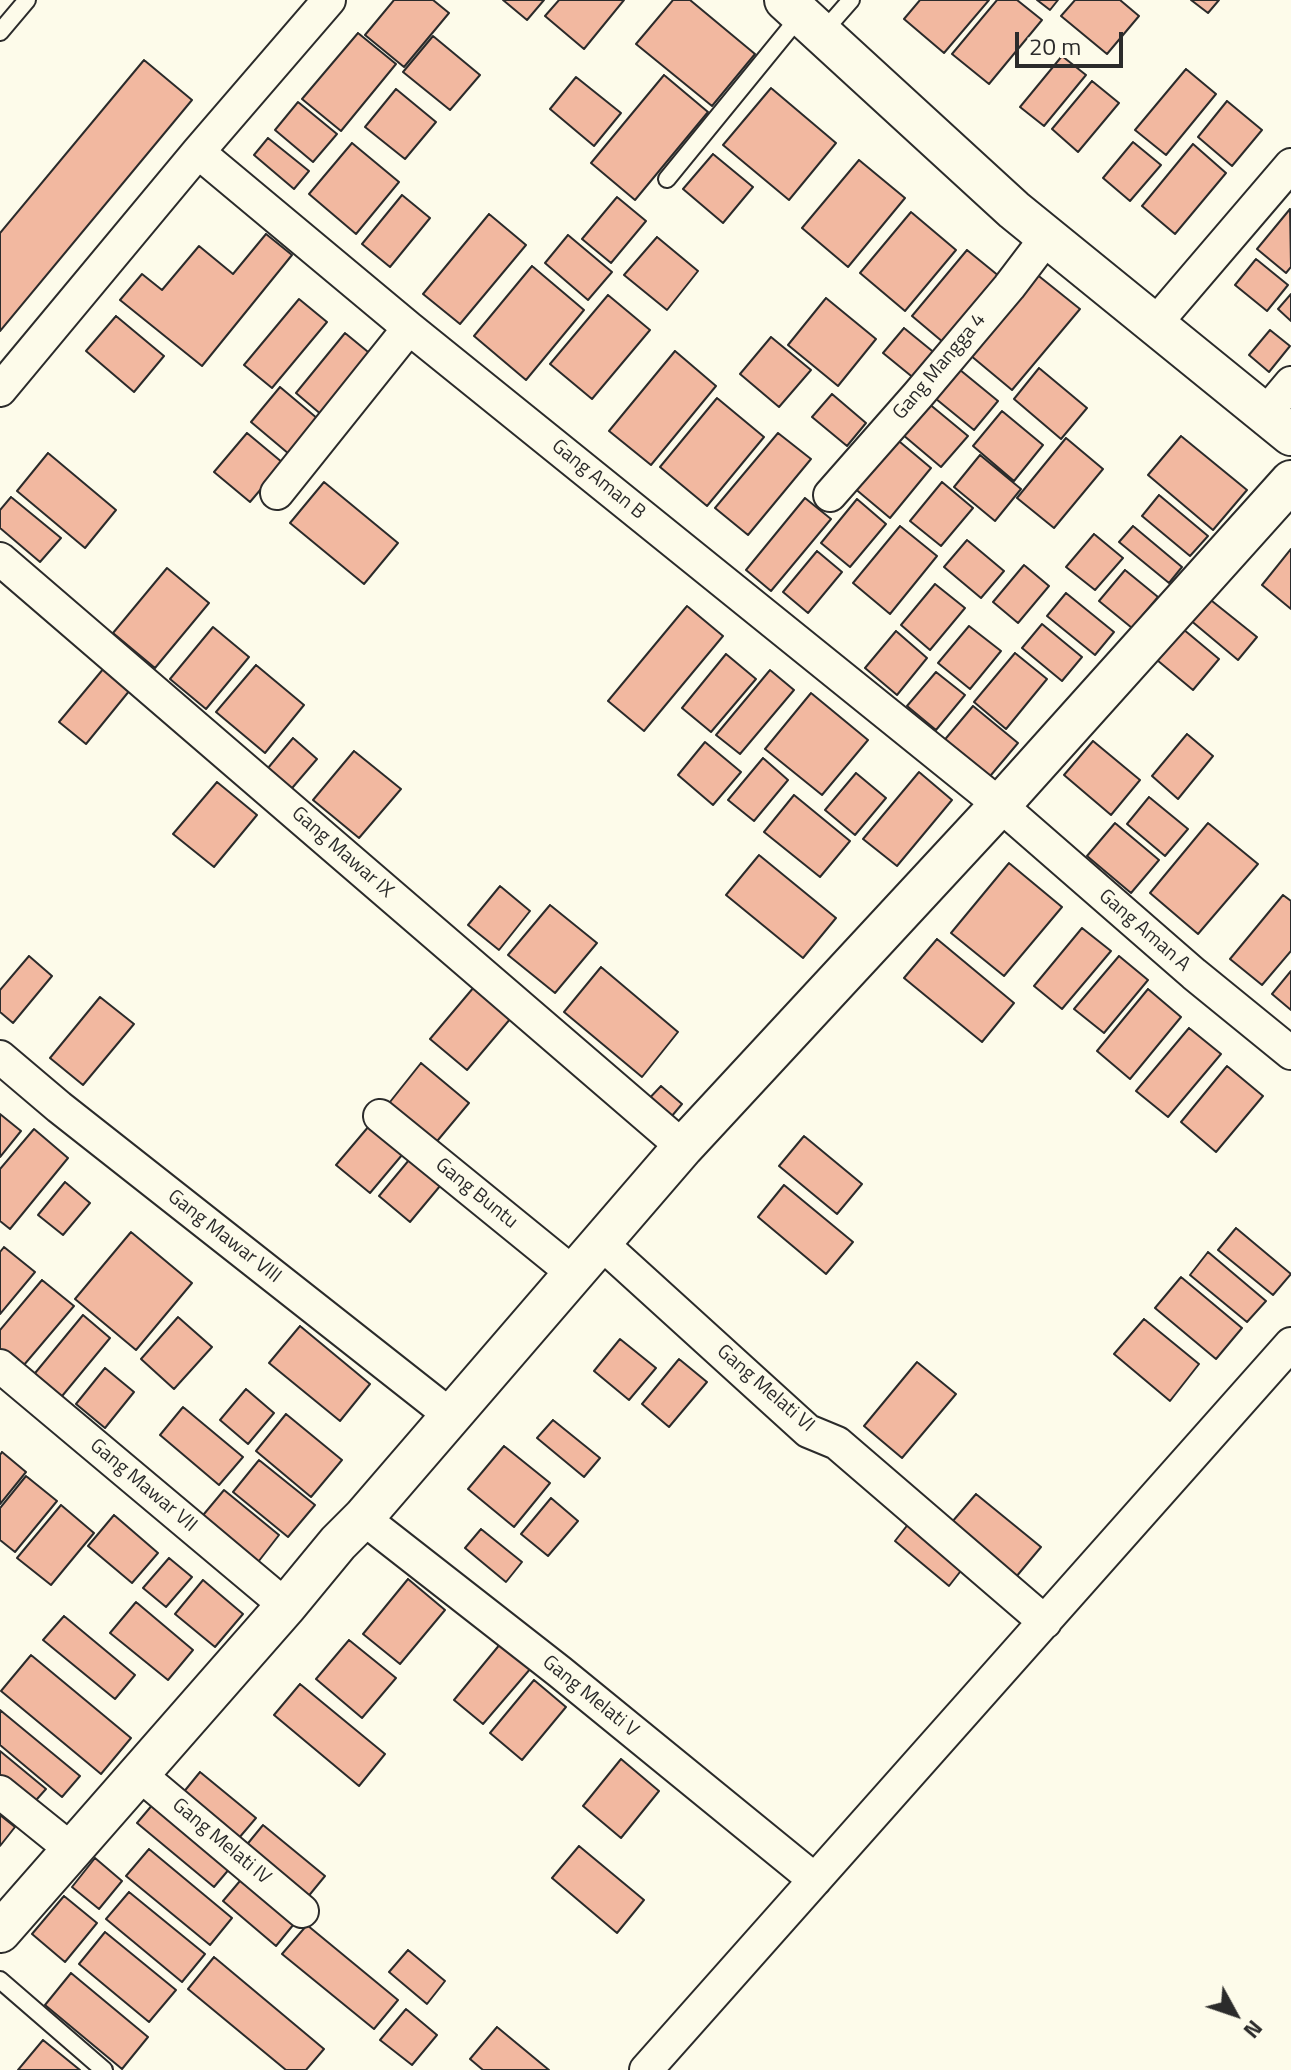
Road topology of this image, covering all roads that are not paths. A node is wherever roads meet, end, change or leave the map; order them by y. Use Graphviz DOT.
graph roads {
  1 [pos="27,0"];
  2 [pos="329,0"];
  3 [pos="851,0"];
  4 [pos="803,16"];
  5 [pos="0,32"];
  6 [pos="198,152"];
  7 [pos="1291,165"];
  8 [pos="667,179"];
  9 [pos="1047,237"];
  10 [pos="1154,325"];
  11 [pos="409,328"];
  12 [pos="1291,383"];
  13 [pos="0,390"];
  14 [pos="1278,424"];
  15 [pos="1291,481"];
  16 [pos="277,493"];
  17 [pos="830,495"];
  18 [pos="0,559"];
  19 [pos="1000,805"];
  20 [pos="1291,1053"];
  21 [pos="0,1057"];
  22 [pos="380,1116"];
  23 [pos="683,1147"];
  24 [pos="600,1242"];
  25 [pos="573,1273"];
  26 [pos="1291,1344"];
  27 [pos="0,1366"];
  28 [pos="450,1415"];
  29 [pos="363,1518"];
  30 [pos="286,1606"];
  31 [pos="1045,1622"];
  32 [pos="139,1774"];
  33 [pos="0,1792"];
  34 [pos="72,1850"];
  35 [pos="815,1880"];
  36 [pos="302,1911"];
  37 [pos="0,1932"];
  38 [pos="0,1980"];
  39 [pos="104,2070"];
  40 [pos="646,2070"];
  1 -- 5 [label="lane"];
  2 -- 6 [label="street"];
  3 -- 4 [label="lane"];
  4 -- 8 [label="lane"];
  4 -- 9 [label="street"];
  6 -- 11 [label="street, Gang Aman B"];
  6 -- 13 [label="street"];
  7 -- 10 [label="street"];
  9 -- 10 [label="street"];
  9 -- 17 [label="street, Gang Mangga 4"];
  10 -- 14 [label="street"];
  11 -- 16 [label="street"];
  11 -- 19 [label="street, Gang Aman B"];
  12 -- 14 [label="street"];
  15 -- 19 [label="street"];
  18 -- 23 [label="street, Gang Mawar IX"];
  19 -- 20 [label="street, Gang Aman A"];
  19 -- 23 [label="street"];
  21 -- 28 [label="street, Gang Mawar VIII"];
  22 -- 25 [label="street, Gang Buntu"];
  23 -- 24 [label="street"];
  24 -- 25 [label="street"];
  24 -- 31 [label="street, Gang Melati VI"];
  25 -- 28 [label="street"];
  26 -- 31 [label="street"];
  27 -- 30 [label="street, Gang Mawar VII"];
  28 -- 29 [label="street"];
  29 -- 30 [label="street"];
  29 -- 35 [label="street, Gang Melati V"];
  30 -- 32 [label="street"];
  31 -- 35 [label="street"];
  32 -- 34 [label="street"];
  32 -- 36 [label="street, Gang Melati IV"];
  33 -- 34 [label="street"];
  34 -- 37 [label="street"];
  35 -- 40 [label="street"];
  38 -- 39 [label="lane"];
}
